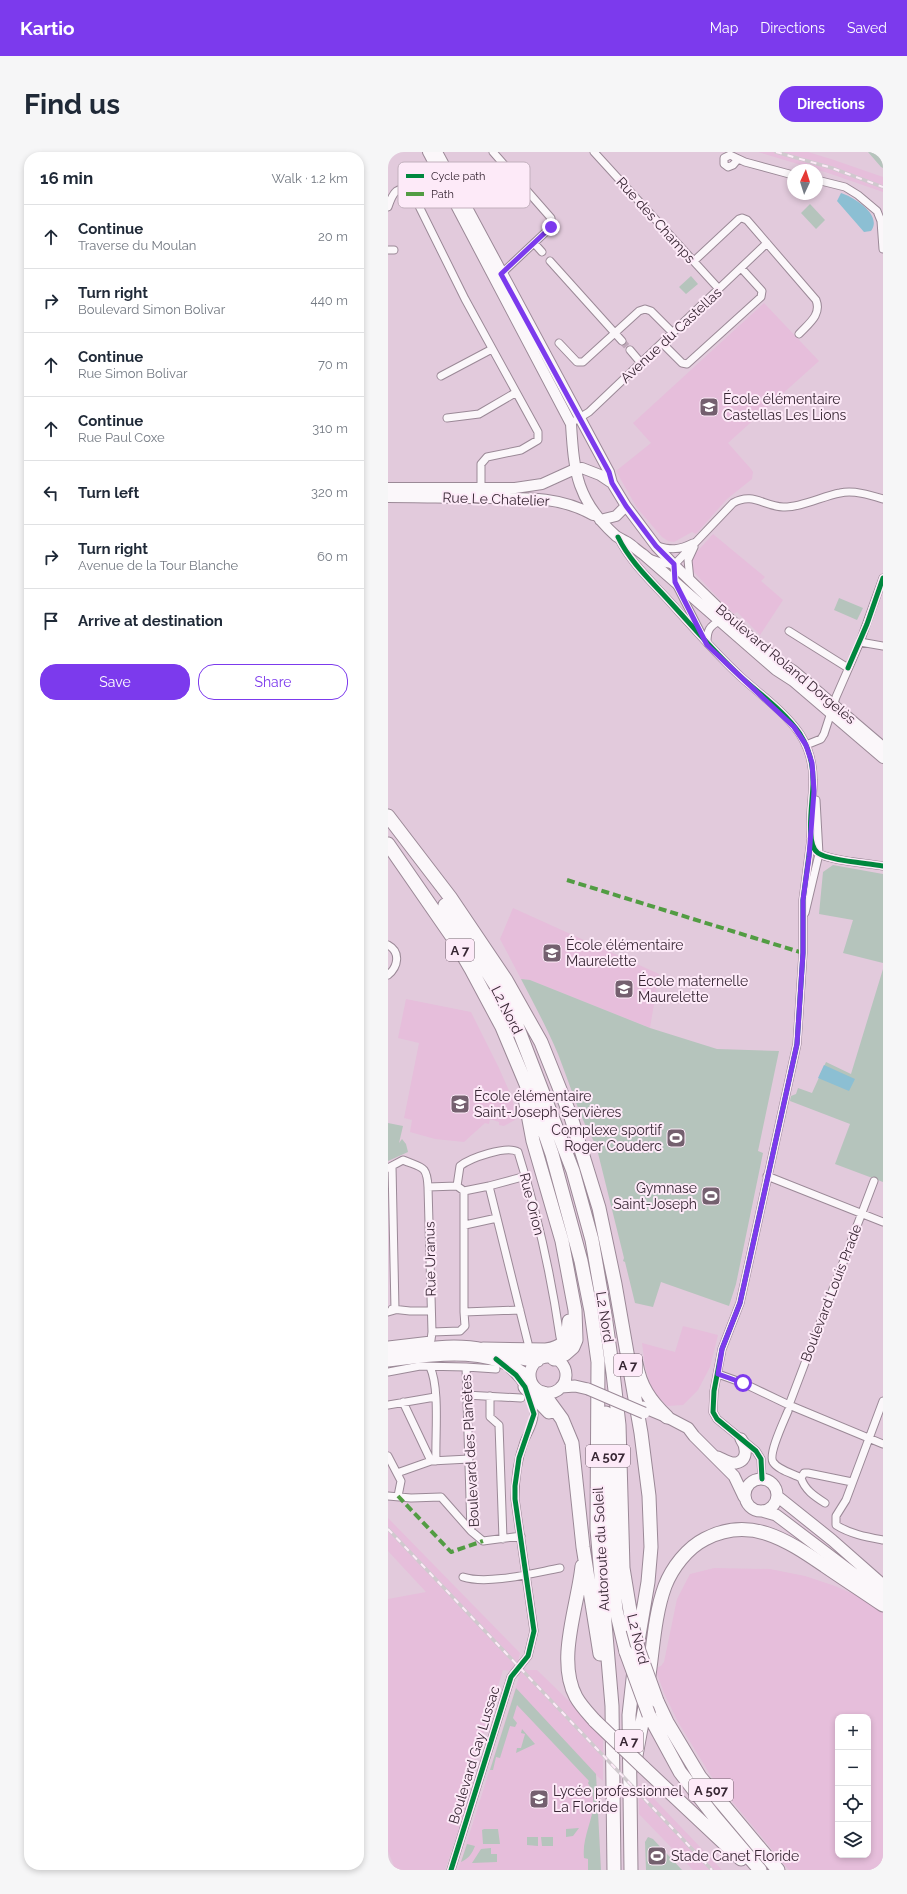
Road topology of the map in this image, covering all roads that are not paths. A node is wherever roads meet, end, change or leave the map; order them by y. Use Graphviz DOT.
graph roads {
  1 [pos="428,152"];
  2 [pos="437,152"];
  3 [pos="493,152"];
  4 [pos="594,152"];
  5 [pos="738,159"];
  6 [pos="434,162"];
  7 [pos="442,162"];
  8 [pos="502,162"];
  9 [pos="787,173"];
  10 [pos="823,182"];
  11 [pos="398,190"];
  12 [pos="530,194"];
  13 [pos="388,207"];
  14 [pos="420,208"];
  15 [pos="460,208"];
  16 [pos="465,208"];
  17 [pos="534,243"];
  18 [pos="768,243"];
  19 [pos="883,249"];
  20 [pos="542,252"];
  21 [pos="550,261"];
  22 [pos="694,261"];
  23 [pos="742,269"];
  24 [pos="498,276"];
  25 [pos="719,289"];
  26 [pos="673,333"];
  27 [pos="616,334"];
  28 [pos="799,334"];
  29 [pos="622,341"];
  30 [pos="559,343"];
  31 [pos="662,343"];
  32 [pos="492,349"];
  33 [pos="630,350"];
  34 [pos="641,362"];
  35 [pos="441,376"];
  36 [pos="516,393"];
  37 [pos="447,418"];
  38 [pos="575,421"];
  39 [pos="572,455"];
  40 [pos="575,469"];
  41 [pos="556,476"];
  42 [pos="612,483"];
  43 [pos="388,488"];
  44 [pos="481,493"];
  45 [pos="388,497"];
  46 [pos="883,499"];
  47 [pos="626,506"];
  48 [pos="600,520"];
  49 [pos="618,537"];
  50 [pos="696,542"];
  51 [pos="656,546"];
  52 [pos="644,555"];
  53 [pos="674,564"];
  54 [pos="883,578"];
  55 [pos="690,580"];
  56 [pos="675,582"];
  57 [pos="720,621"];
  58 [pos="789,631"];
  59 [pos="860,642"];
  60 [pos="707,645"];
  61 [pos="883,646"];
  62 [pos="848,668"];
  63 [pos="832,708"];
  64 [pos="806,745"];
  65 [pos="883,747"];
  66 [pos="883,758"];
  67 [pos="814,791"];
  68 [pos="389,816"];
  69 [pos="811,840"];
  70 [pos="388,844"];
  71 [pos="819,854"];
  72 [pos="883,866"];
  73 [pos="804,917"];
  74 [pos="388,945"];
  75 [pos="388,976"];
  76 [pos="518,1064"];
  77 [pos="571,1117"];
  78 [pos="390,1167"];
  79 [pos="526,1176"];
  80 [pos="767,1176"];
  81 [pos="874,1181"];
  82 [pos="457,1186"];
  83 [pos="489,1186"];
  84 [pos="428,1187"];
  85 [pos="464,1191"];
  86 [pos="861,1213"];
  87 [pos="497,1218"];
  88 [pos="883,1222"];
  89 [pos="464,1225"];
  90 [pos="391,1232"];
  91 [pos="391,1266"];
  92 [pos="567,1269"];
  93 [pos="390,1310"];
  94 [pos="520,1310"];
  95 [pos="431,1311"];
  96 [pos="464,1312"];
  97 [pos="432,1332"];
  98 [pos="560,1337"];
  99 [pos="528,1343"];
  100 [pos="388,1345"];
  101 [pos="483,1349"];
  102 [pos="388,1352"];
  103 [pos="554,1359"];
  104 [pos="388,1360"];
  105 [pos="538,1361"];
  106 [pos="598,1362"];
  107 [pos="496,1364"];
  108 [pos="430,1367"];
  109 [pos="466,1367"];
  110 [pos="388,1372"];
  111 [pos="565,1373"];
  112 [pos="718,1374"];
  113 [pos="588,1386"];
  114 [pos="526,1387"];
  115 [pos="561,1387"];
  116 [pos="543,1392"];
  117 [pos="466,1395"];
  118 [pos="490,1396"];
  119 [pos="435,1397"];
  120 [pos="883,1401"];
  121 [pos="403,1402"];
  122 [pos="388,1405"];
  123 [pos="788,1408"];
  124 [pos="644,1410"];
  125 [pos="667,1417"];
  126 [pos="566,1429"];
  127 [pos="694,1436"];
  128 [pos="741,1438"];
  129 [pos="868,1439"];
  130 [pos="883,1444"];
  131 [pos="714,1455"];
  132 [pos="388,1456"];
  133 [pos="470,1459"];
  134 [pos="434,1461"];
  135 [pos="397,1473"];
  136 [pos="734,1476"];
  137 [pos="801,1478"];
  138 [pos="756,1480"];
  139 [pos="852,1482"];
  140 [pos="388,1496"];
  141 [pos="398,1496"];
  142 [pos="777,1496"];
  143 [pos="744,1497"];
  144 [pos="825,1503"];
  145 [pos="762,1512"];
  146 [pos="471,1531"];
  147 [pos="521,1536"];
  148 [pos="503,1539"];
  149 [pos="883,1540"];
  150 [pos="583,1547"];
  151 [pos="560,1568"];
  152 [pos="527,1574"];
  153 [pos="463,1577"];
  154 [pos="883,1585"];
  155 [pos="883,1596"];
  156 [pos="883,1605"];
  157 [pos="629,1784"];
  158 [pos="613,1831"];
  159 [pos="451,1870"];
  160 [pos="614,1870"];
  161 [pos="631,1870"];
  162 [pos="750,1870"];
  163 [pos="760,1870"];
  164 [pos="778,1870"];
  1 -- 6 [label="main road"];
  2 -- 7 [label="main road"];
  3 -- 8 [label="street"];
  4 -- 22 [label="street, Rue des Champs"];
  5 -- 9 [label="street"];
  10 -- 19 [label="street"];
  11 -- 13 [label="street"];
  12 -- 17 [label="street"];
  14 -- 32 [label="street"];
  15 -- 24 [label="main road"];
  16 -- 24 [label="main road"];
  17 -- 20 [label="street"];
  17 -- 24 [label="street"];
  18 -- 22 [label="street"];
  18 -- 23 [label="street, Avenue du Castellas"];
  18 -- 28 [label="street"];
  21 -- 27 [label="street"];
  22 -- 25 [label="street, Rue des Champs"];
  23 -- 25 [label="street, Avenue du Castellas"];
  23 -- 31 [label="street"];
  24 -- 38 [label="main road, Boulevard Roland Dorgelès"];
  25 -- 26 [label="street, Avenue du Castellas"];
  26 -- 27 [label="street"];
  26 -- 31 [label="street, Avenue du Castellas"];
  27 -- 29 [label="street"];
  27 -- 30 [label="street"];
  31 -- 34 [label="street, Avenue du Castellas"];
  32 -- 35 [label="street"];
  32 -- 36 [label="street"];
  33 -- 34 [label="street"];
  34 -- 38 [label="street, Avenue du Castellas"];
  36 -- 37 [label="street"];
  36 -- 44 [label="street"];
  38 -- 39 [label="main road"];
  38 -- 42 [label="main road, Boulevard Roland Dorgelès"];
  39 -- 40 [label="main road"];
  39 -- 41 [label="main road"];
  40 -- 41 [label="main road, Rue Le Chatelier"];
  40 -- 42 [label="main road"];
  40 -- 48 [label="main road"];
  41 -- 44 [label="main road, Rue Le Chatelier"];
  42 -- 47 [label="main road, Boulevard Roland Dorgelès"];
  43 -- 44 [label="main road, Rue Le Chatelier"];
  44 -- 45 [label="main road, Rue Le Chatelier"];
  44 -- 48 [label="main road, Rue Le Chatelier"];
  46 -- 50 [label="street"];
  47 -- 48 [label="main road"];
  47 -- 51 [label="main road, Boulevard Roland Dorgelès"];
  48 -- 49 [label="main road, Boulevard Roland Dorgelès"];
  49 -- 52 [label="main road, Boulevard Roland Dorgelès"];
  49 -- 60 [label="street"];
  50 -- 51 [label="street"];
  50 -- 53 [label="street"];
  50 -- 55 [label="street"];
  51 -- 53 [label="main road, Boulevard Roland Dorgelès"];
  52 -- 53 [label="street"];
  52 -- 56 [label="main road, Boulevard Roland Dorgelès"];
  53 -- 55 [label="main road, Boulevard Roland Dorgelès"];
  53 -- 56 [label="street"];
  54 -- 59 [label="street"];
  55 -- 63 [label="main road, Boulevard Roland Dorgelès"];
  56 -- 57 [label="main road, Boulevard Roland Dorgelès"];
  56 -- 60 [label="street"];
  57 -- 60 [label="street"];
  57 -- 63 [label="main road, Boulevard Roland Dorgelès"];
  58 -- 62 [label="street"];
  59 -- 61 [label="street"];
  59 -- 62 [label="street"];
  60 -- 64 [label="street"];
  62 -- 63 [label="street"];
  63 -- 64 [label="street"];
  63 -- 65 [label="main road, Boulevard Roland Dorgelès"];
  63 -- 66 [label="main road, Boulevard Roland Dorgelès"];
  64 -- 67 [label="street"];
  67 -- 69 [label="street"];
  67 -- 71 [label="street"];
  68 -- 77 [label="highway, A 7"];
  68 -- 164 [label="highway, L2 Nord / A 507, bridge"];
  69 -- 71 [label="street"];
  69 -- 73 [label="street"];
  70 -- 76 [label="highway, Autoroute du Soleil / A 7"];
  71 -- 72 [label="street"];
  71 -- 73 [label="street"];
  73 -- 80 [label="street"];
  74 -- 75 [label="street"];
  76 -- 92 [label="highway"];
  76 -- 106 [label="highway, Autoroute du Soleil / A 7"];
  77 -- 125 [label="highway"];
  77 -- 157 [label="highway, A 7"];
  78 -- 84 [label="street, Rue Uranus"];
  78 -- 90 [label="street"];
  79 -- 82 [label="street, Rue Orion"];
  79 -- 83 [label="street"];
  79 -- 98 [label="street, Rue Orion"];
  80 -- 86 [label="street"];
  80 -- 112 [label="street"];
  81 -- 86 [label="street, Boulevard Louis Prade"];
  82 -- 84 [label="street"];
  82 -- 85 [label="street"];
  83 -- 85 [label="street"];
  83 -- 87 [label="street"];
  84 -- 95 [label="street, Rue Uranus"];
  85 -- 89 [label="street"];
  86 -- 88 [label="street"];
  86 -- 123 [label="street, Boulevard Louis Prade"];
  87 -- 89 [label="street"];
  87 -- 94 [label="street"];
  89 -- 96 [label="street"];
  90 -- 91 [label="street"];
  91 -- 93 [label="street"];
  92 -- 101 [label="highway"];
  92 -- 103 [label="highway"];
  93 -- 95 [label="street"];
  94 -- 96 [label="street"];
  94 -- 99 [label="street"];
  95 -- 97 [label="street, Rue Uranus"];
  96 -- 97 [label="street"];
  97 -- 100 [label="street"];
  101 -- 102 [label="main road"];
  101 -- 105 [label="main road"];
  103 -- 105 [label="main road"];
  103 -- 111 [label="main road"];
  104 -- 107 [label="main road"];
  105 -- 114 [label="main road"];
  106 -- 158 [label="highway, Autoroute du Soleil / A 7"];
  106 -- 163 [label="highway, L2 Nord / A 507, bridge"];
  107 -- 109 [label="street"];
  107 -- 114 [label="main road"];
  108 -- 109 [label="street"];
  108 -- 110 [label="street"];
  108 -- 119 [label="street"];
  109 -- 117 [label="street, Boulevard des Planètes"];
  111 -- 113 [label="main road"];
  111 -- 115 [label="main road"];
  112 -- 123 [label="street"];
  112 -- 128 [label="street"];
  113 -- 115 [label="main road"];
  113 -- 124 [label="main road"];
  114 -- 116 [label="main road"];
  114 -- 118 [label="street"];
  114 -- 126 [label="highway"];
  114 -- 147 [label="street, Boulevard Gay Lussac"];
  115 -- 116 [label="main road"];
  116 -- 126 [label="highway"];
  117 -- 118 [label="street"];
  117 -- 133 [label="street, Boulevard des Planètes"];
  118 -- 148 [label="street"];
  119 -- 121 [label="street"];
  119 -- 134 [label="street"];
  120 -- 129 [label="street"];
  121 -- 122 [label="street"];
  121 -- 134 [label="street"];
  123 -- 129 [label="street"];
  123 -- 137 [label="street, Boulevard Louis Prade"];
  124 -- 125 [label="main road"];
  124 -- 127 [label="main road"];
  125 -- 127 [label="main road"];
  126 -- 150 [label="highway"];
  127 -- 131 [label="main road"];
  128 -- 131 [label="main road"];
  128 -- 138 [label="street"];
  129 -- 130 [label="street"];
  129 -- 139 [label="street"];
  131 -- 136 [label="main road"];
  132 -- 135 [label="street"];
  133 -- 134 [label="street"];
  133 -- 146 [label="street, Boulevard des Planètes"];
  134 -- 135 [label="street"];
  135 -- 141 [label="street"];
  136 -- 138 [label="main road"];
  136 -- 143 [label="main road"];
  137 -- 139 [label="street"];
  137 -- 144 [label="street"];
  138 -- 142 [label="main road"];
  138 -- 143 [label="main road"];
  139 -- 149 [label="street"];
  140 -- 141 [label="street"];
  141 -- 146 [label="street"];
  142 -- 145 [label="main road"];
  142 -- 154 [label="main road"];
  143 -- 145 [label="main road"];
  145 -- 155 [label="main road"];
  146 -- 148 [label="street, Boulevard des Planètes"];
  147 -- 148 [label="street, Boulevard des Planètes"];
  147 -- 152 [label="street, Boulevard Gay Lussac"];
  150 -- 158 [label="highway"];
  150 -- 162 [label="highway, bridge"];
  151 -- 152 [label="street"];
  152 -- 153 [label="street"];
  152 -- 159 [label="street, Boulevard Gay Lussac"];
  156 -- 157 [label="highway"];
  157 -- 161 [label="highway, A 7"];
  158 -- 160 [label="highway, Autoroute du Soleil / A 7"];
}
